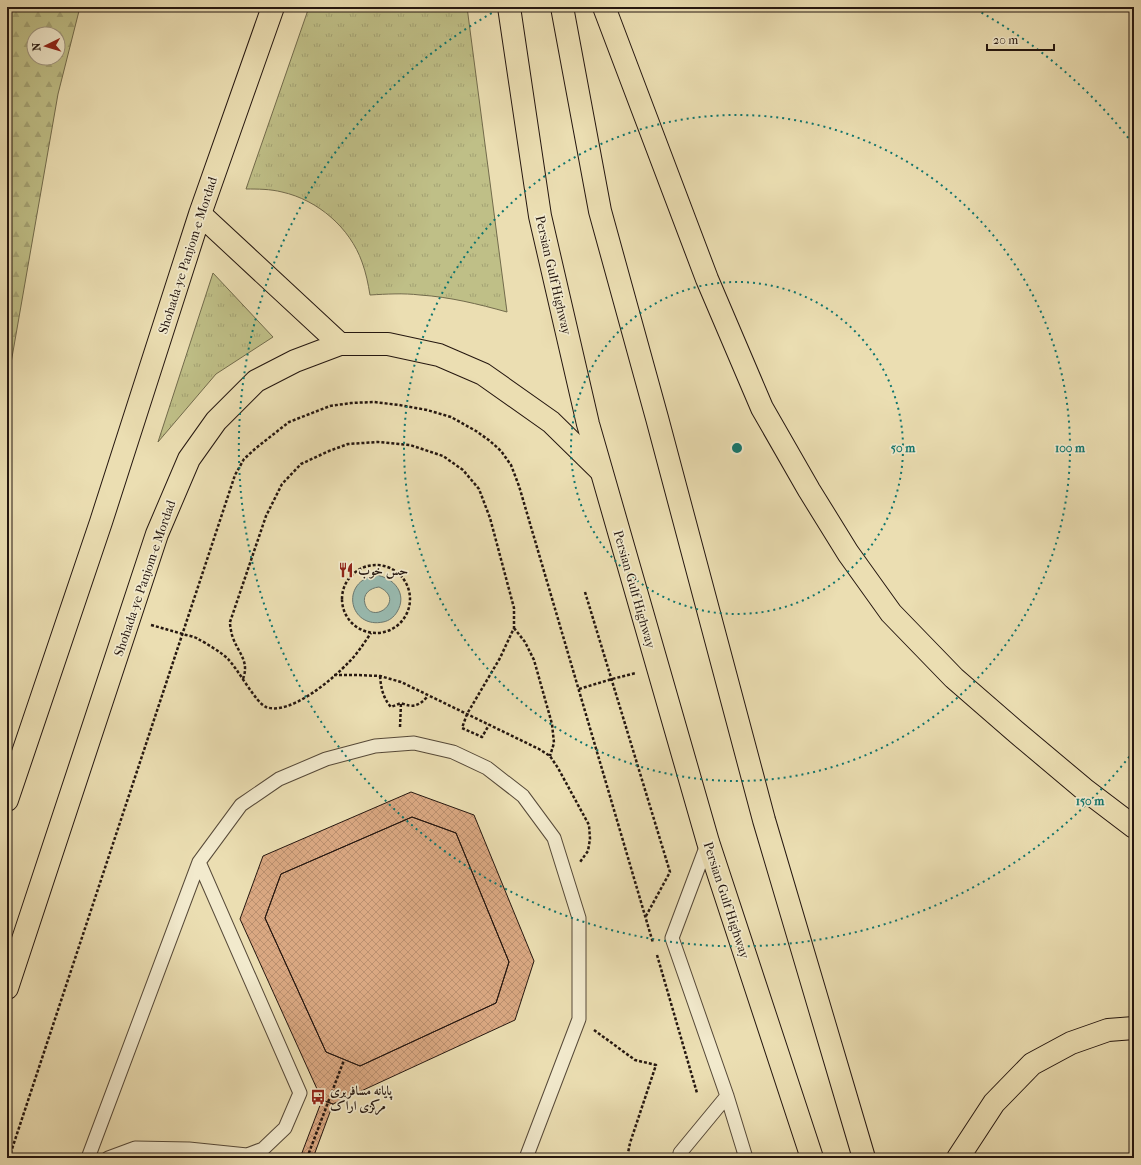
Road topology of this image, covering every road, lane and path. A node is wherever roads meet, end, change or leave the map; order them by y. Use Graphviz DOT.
graph roads {
  1 [pos="273,7"];
  2 [pos="509,7"];
  3 [pos="562,7"];
  4 [pos="604,7"];
  5 [pos="200,214"];
  6 [pos="340,344"];
  7 [pos="601,471"];
  8 [pos="585,592"];
  9 [pos="129,619"];
  10 [pos="514,628"];
  11 [pos="371,633"];
  12 [pos="183,634"];
  13 [pos="334,675"];
  14 [pos="380,676"];
  15 [pos="243,679"];
  16 [pos="612,679"];
  17 [pos="579,690"];
  18 [pos="428,696"];
  19 [pos="401,703"];
  20 [pos="467,714"];
  21 [pos="489,725"];
  22 [pos="400,744"];
  23 [pos="550,756"];
  24 [pos="7,800"];
  25 [pos="1134,827"];
  26 [pos="708,842"];
  27 [pos="199,862"];
  28 [pos="564,871"];
  29 [pos="646,916"];
  30 [pos="654,946"];
  31 [pos="656,953"];
  32 [pos="7,988"];
  33 [pos="579,1019"];
  34 [pos="1134,1028"];
  35 [pos="344,1060"];
  36 [pos="698,1093"];
  37 [pos="727,1096"];
  38 [pos="9,1158"];
  39 [pos="88,1158"];
  40 [pos="108,1158"];
  41 [pos="307,1158"];
  42 [pos="526,1158"];
  43 [pos="627,1158"];
  44 [pos="682,1158"];
  45 [pos="746,1158"];
  46 [pos="812,1158"];
  47 [pos="864,1158"];
  48 [pos="958,1158"];
  1 -- 5 [label="main road, Shohada-ye Panjom-e Mordad"];
  2 -- 7 [label="main road, Persian Gulf Highway"];
  3 -- 47 [label="main road"];
  4 -- 25 [label="main road"];
  5 -- 6 [label="main road"];
  5 -- 24 [label="main road, Shohada-ye Panjom-e Mordad"];
  6 -- 7 [label="main road, Shohada-ye Panjom-e Mordad"];
  6 -- 9 [label="main road, Shohada-ye Panjom-e Mordad"];
  7 -- 26 [label="main road, Persian Gulf Highway"];
  8 -- 16 [label="path"];
  9 -- 12 [label="path"];
  9 -- 32 [label="main road, Shohada-ye Panjom-e Mordad"];
  10 -- 15 [label="path"];
  10 -- 20 [label="path"];
  10 -- 23 [label="path"];
  11 -- 11 [label="path"];
  11 -- 13 [label="path"];
  12 -- 15 [label="path"];
  12 -- 17 [label="path"];
  12 -- 38 [label="path"];
  13 -- 14 [label="path"];
  13 -- 15 [label="path"];
  14 -- 18 [label="path"];
  14 -- 19 [label="path"];
  16 -- 17 [label="path"];
  16 -- 29 [label="path"];
  17 -- 29 [label="path"];
  18 -- 19 [label="path"];
  18 -- 20 [label="path"];
  19 -- 22 [label="path"];
  20 -- 21 [label="path"];
  20 -- 21 [label="path"];
  21 -- 23 [label="path"];
  22 -- 27 [label="lane"];
  22 -- 28 [label="lane"];
  23 -- 28 [label="path"];
  26 -- 37 [label="lane"];
  26 -- 46 [label="main road, Persian Gulf Highway"];
  27 -- 39 [label="lane"];
  27 -- 40 [label="lane"];
  28 -- 33 [label="lane"];
  29 -- 30 [label="path"];
  31 -- 36 [label="path"];
  33 -- 42 [label="lane"];
  33 -- 43 [label="path"];
  34 -- 48 [label="main road"];
  35 -- 41 [label="path"];
  37 -- 44 [label="lane"];
  37 -- 45 [label="lane"];
}
